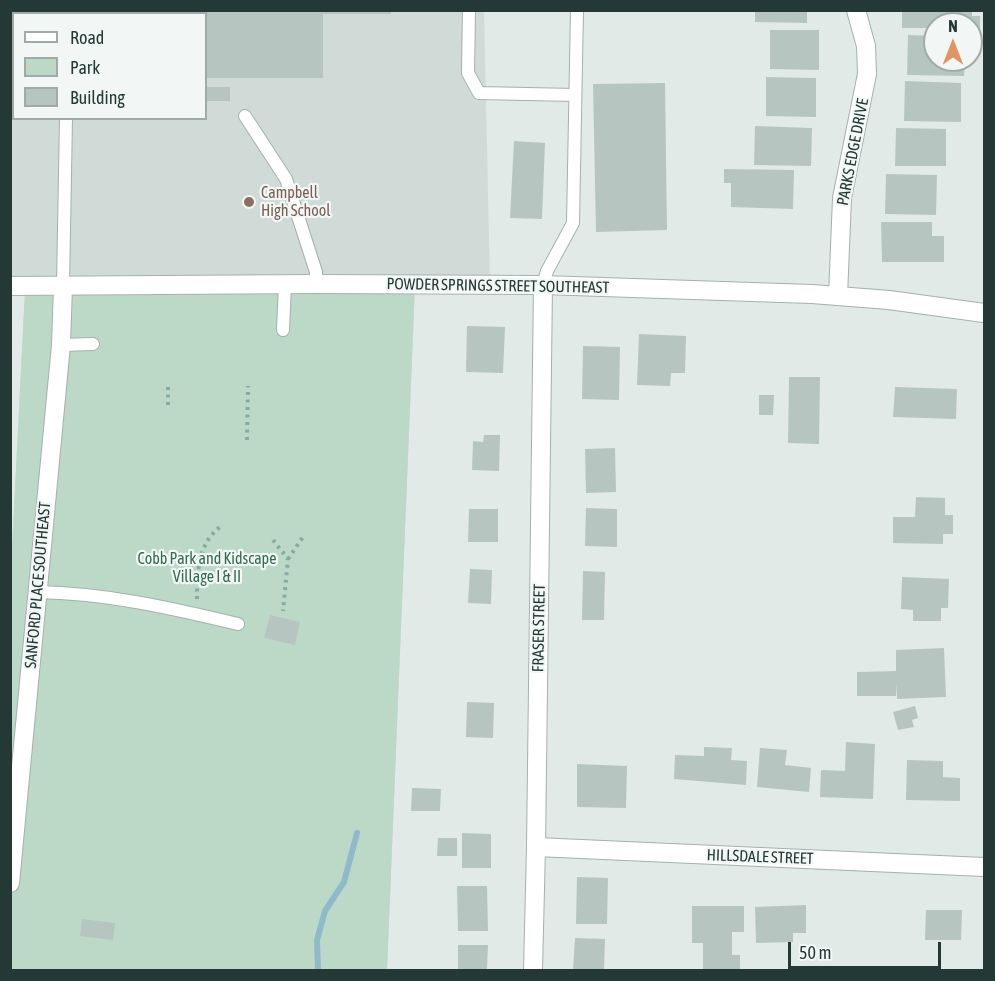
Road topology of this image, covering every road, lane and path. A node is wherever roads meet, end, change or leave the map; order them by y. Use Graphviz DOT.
graph roads {
  1 [pos="468,10"];
  2 [pos="577,10"];
  3 [pos="856,10"];
  4 [pos="575,94"];
  5 [pos="245,116"];
  6 [pos="66,120"];
  7 [pos="285,284"];
  8 [pos="316,284"];
  9 [pos="543,285"];
  10 [pos="10,286"];
  11 [pos="63,286"];
  12 [pos="838,296"];
  13 [pos="984,313"];
  14 [pos="283,330"];
  15 [pos="93,344"];
  16 [pos="61,345"];
  17 [pos="248,386"];
  18 [pos="168,387"];
  19 [pos="168,405"];
  20 [pos="247,440"];
  21 [pos="220,527"];
  22 [pos="303,537"];
  23 [pos="273,540"];
  24 [pos="288,559"];
  25 [pos="37,592"];
  26 [pos="283,611"];
  27 [pos="198,614"];
  28 [pos="238,624"];
  29 [pos="536,847"];
  30 [pos="984,867"];
  31 [pos="10,883"];
  32 [pos="533,970"];
  1 -- 4 [label="lane"];
  2 -- 4 [label="lane"];
  3 -- 12 [label="street, PARKS EDGE DRIVE"];
  4 -- 9 [label="lane"];
  5 -- 8 [label="lane"];
  6 -- 11 [label="lane"];
  7 -- 8 [label="street, POWDER SPRINGS STREET SOUTHEAST"];
  7 -- 11 [label="street, POWDER SPRINGS STREET SOUTHEAST"];
  7 -- 14 [label="lane"];
  8 -- 9 [label="street, POWDER SPRINGS STREET SOUTHEAST"];
  9 -- 12 [label="street, POWDER SPRINGS STREET SOUTHEAST"];
  9 -- 29 [label="street, FRASER STREET"];
  10 -- 11 [label="street, POWDER SPRINGS STREET SOUTHEAST"];
  11 -- 16 [label="street, SANFORD PLACE SOUTHEAST"];
  12 -- 13 [label="street, POWDER SPRINGS STREET SOUTHEAST"];
  15 -- 16 [label="lane"];
  16 -- 25 [label="street, SANFORD PLACE SOUTHEAST"];
  17 -- 20 [label="path"];
  18 -- 19 [label="path"];
  21 -- 27 [label="path"];
  22 -- 24 [label="path"];
  23 -- 24 [label="path"];
  24 -- 26 [label="path"];
  25 -- 27 [label="lane"];
  25 -- 31 [label="street, SANFORD PLACE SOUTHEAST"];
  27 -- 28 [label="lane"];
  29 -- 30 [label="street, HILLSDALE STREET"];
  29 -- 32 [label="street, FRASER STREET"];
}
